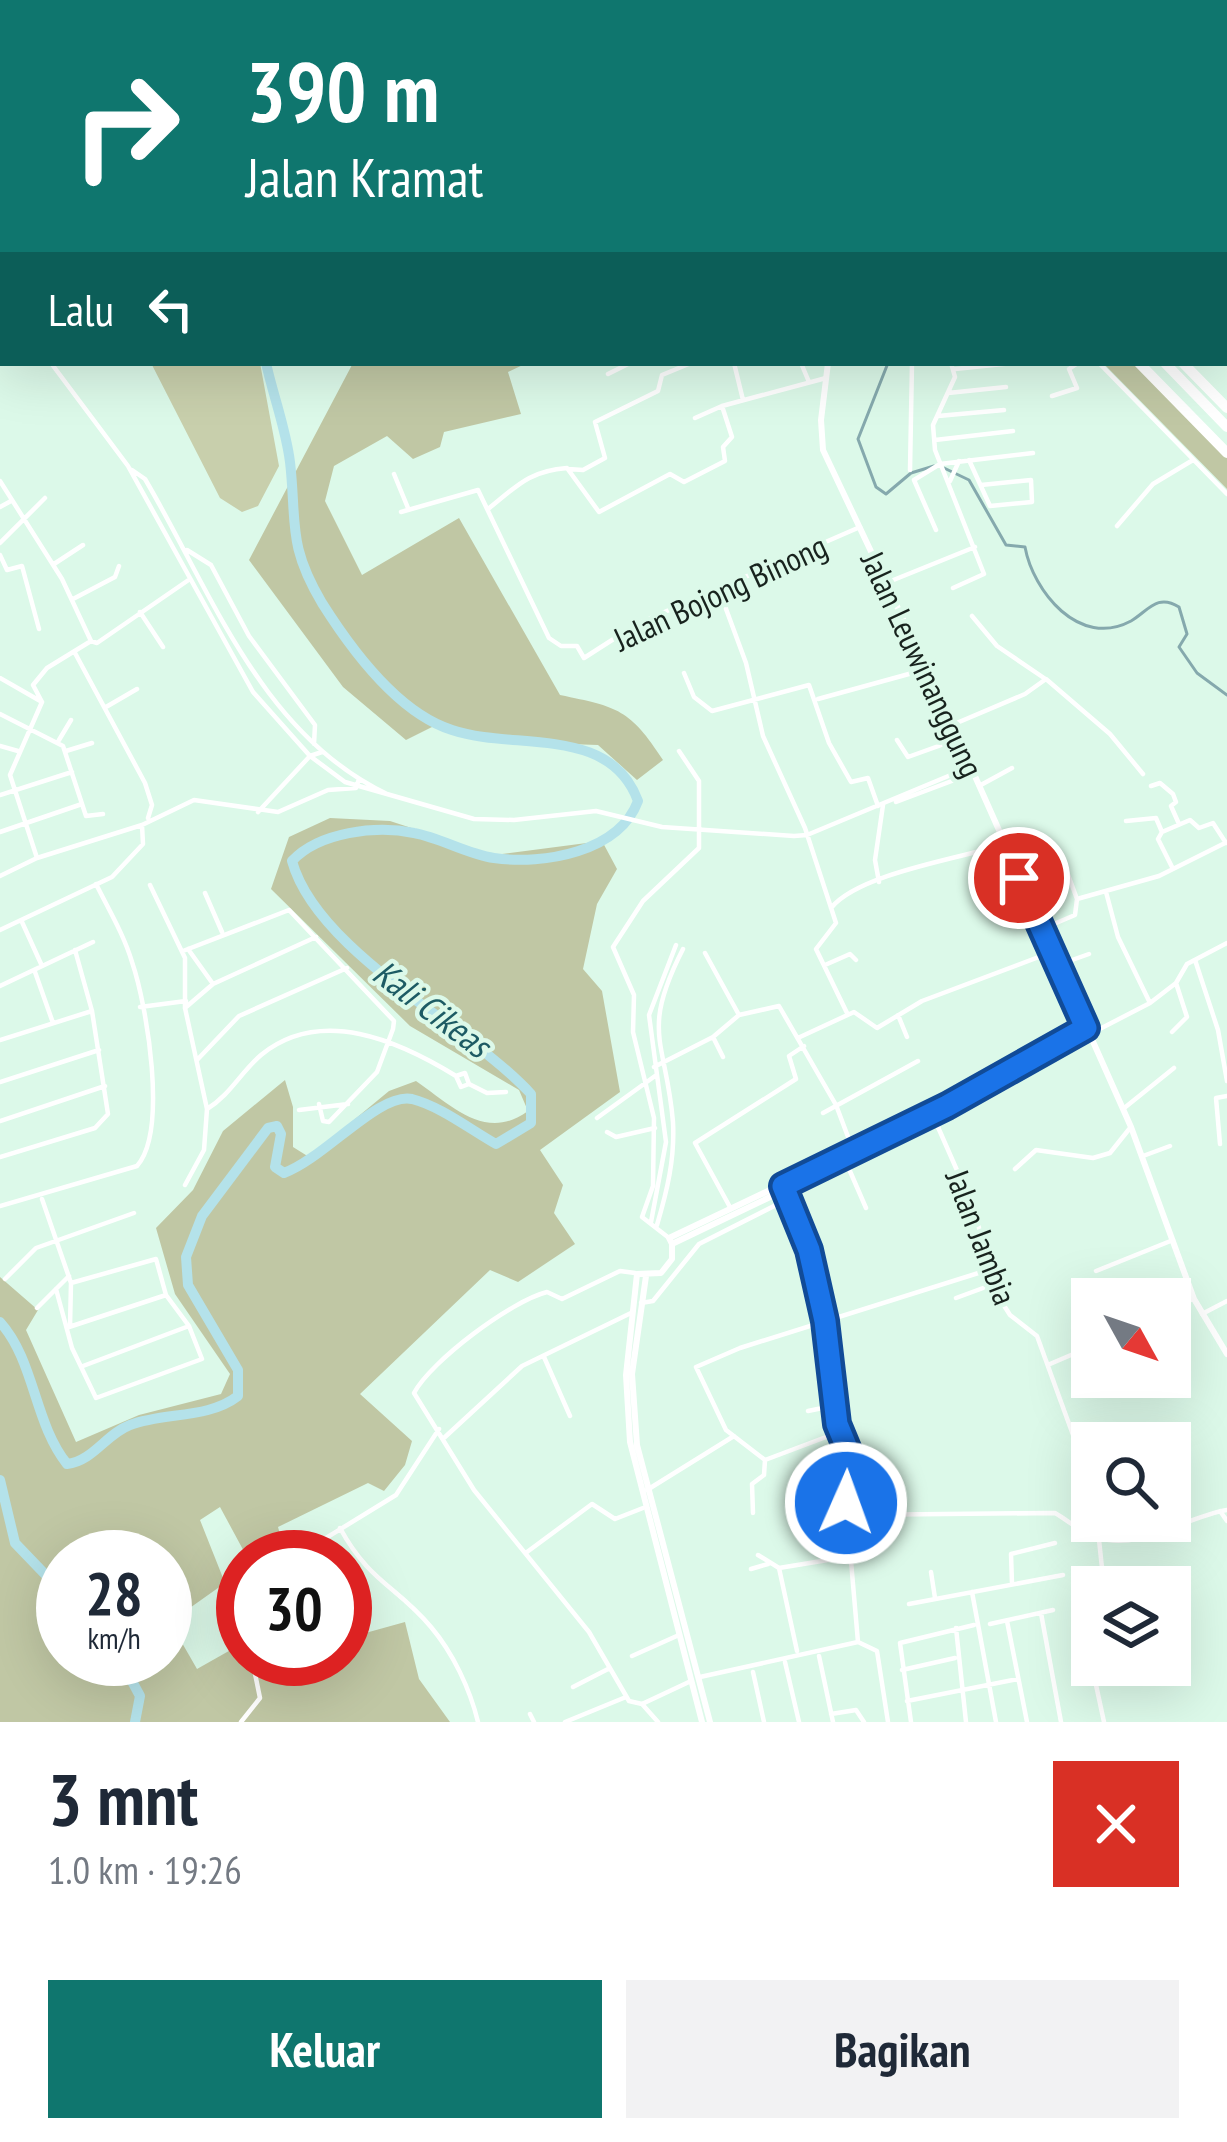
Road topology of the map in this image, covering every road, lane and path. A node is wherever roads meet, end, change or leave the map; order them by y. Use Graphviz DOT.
graph roads {
  1 [pos="53,366"];
  2 [pos="624,366"];
  3 [pos="658,366"];
  4 [pos="684,366"];
  5 [pos="735,366"];
  6 [pos="802,366"];
  7 [pos="828,366"];
  8 [pos="912,366"];
  9 [pos="953,366"];
  10 [pos="1074,366"];
  11 [pos="1102,366"];
  12 [pos="1142,366"];
  13 [pos="1168,366"];
  14 [pos="1186,366"];
  15 [pos="608,374"];
  16 [pos="662,375"];
  17 [pos="826,378"];
  18 [pos="809,382"];
  19 [pos="1006,387"];
  20 [pos="948,393"];
  21 [pos="1052,396"];
  22 [pos="743,400"];
  23 [pos="722,406"];
  24 [pos="1227,408"];
  25 [pos="1004,410"];
  26 [pos="937,416"];
  27 [pos="695,418"];
  28 [pos="1227,427"];
  29 [pos="1013,431"];
  30 [pos="934,440"];
  31 [pos="1033,453"];
  32 [pos="1227,453"];
  33 [pos="959,460"];
  34 [pos="969,460"];
  35 [pos="1193,460"];
  36 [pos="940,464"];
  37 [pos="128,466"];
  38 [pos="567,468"];
  39 [pos="910,470"];
  40 [pos="394,474"];
  41 [pos="0,481"];
  42 [pos="950,481"];
  43 [pos="981,485"];
  44 [pos="1227,494"];
  45 [pos="45,498"];
  46 [pos="11,502"];
  47 [pos="0,507"];
  48 [pos="488,508"];
  49 [pos="25,520"];
  50 [pos="1117,526"];
  51 [pos="860,527"];
  52 [pos="936,530"];
  53 [pos="0,543"];
  54 [pos="83,545"];
  55 [pos="975,547"];
  56 [pos="187,550"];
  57 [pos="0,555"];
  58 [pos="54,564"];
  59 [pos="119,566"];
  60 [pos="190,579"];
  61 [pos="886,583"];
  62 [pos="953,588"];
  63 [pos="719,590"];
  64 [pos="74,599"];
  65 [pos="140,612"];
  66 [pos="971,616"];
  67 [pos="38,629"];
  68 [pos="91,640"];
  69 [pos="163,647"];
  70 [pos="47,652"];
  71 [pos="75,653"];
  72 [pos="52,665"];
  73 [pos="927,669"];
  74 [pos="684,673"];
  75 [pos="0,678"];
  76 [pos="1046,679"];
  77 [pos="33,685"];
  78 [pos="137,689"];
  79 [pos="26,692"];
  80 [pos="754,698"];
  81 [pos="816,700"];
  82 [pos="42,702"];
  83 [pos="104,707"];
  84 [pos="0,714"];
  85 [pos="71,719"];
  86 [pos="952,725"];
  87 [pos="27,728"];
  88 [pos="958,739"];
  89 [pos="897,740"];
  90 [pos="57,743"];
  91 [pos="92,743"];
  92 [pos="314,744"];
  93 [pos="0,746"];
  94 [pos="18,751"];
  95 [pos="66,751"];
  96 [pos="679,751"];
  97 [pos="322,752"];
  98 [pos="310,756"];
  99 [pos="1012,768"];
  100 [pos="972,770"];
  101 [pos="72,772"];
  102 [pos="1142,774"];
  103 [pos="359,779"];
  104 [pos="0,782"];
  105 [pos="11,785"];
  106 [pos="979,786"];
  107 [pos="1151,786"];
  108 [pos="356,788"];
  109 [pos="0,795"];
  110 [pos="393,798"];
  111 [pos="82,804"];
  112 [pos="884,804"];
  113 [pos="258,812"];
  114 [pos="104,814"];
  115 [pos="148,818"];
  116 [pos="25,820"];
  117 [pos="1126,821"];
  118 [pos="1179,824"];
  119 [pos="142,825"];
  120 [pos="699,830"];
  121 [pos="0,832"];
  122 [pos="1162,832"];
  123 [pos="807,835"];
  124 [pos="1227,843"];
  125 [pos="1049,844"];
  126 [pos="1003,845"];
  127 [pos="37,858"];
  128 [pos="1173,869"];
  129 [pos="0,876"];
  130 [pos="879,882"];
  131 [pos="97,884"];
  132 [pos="150,884"];
  133 [pos="1106,892"];
  134 [pos="205,893"];
  135 [pos="1078,899"];
  136 [pos="830,910"];
  137 [pos="21,921"];
  138 [pos="1042,929"];
  139 [pos="0,930"];
  140 [pos="223,934"];
  141 [pos="316,937"];
  142 [pos="93,942"];
  143 [pos="1227,943"];
  144 [pos="676,945"];
  145 [pos="75,950"];
  146 [pos="186,950"];
  147 [pos="683,950"];
  148 [pos="1052,952"];
  149 [pos="705,953"];
  150 [pos="1089,953"];
  151 [pos="856,960"];
  152 [pos="1195,960"];
  153 [pos="824,965"];
  154 [pos="1058,965"];
  155 [pos="42,966"];
  156 [pos="347,968"];
  157 [pos="34,970"];
  158 [pos="1176,983"];
  159 [pos="213,984"];
  160 [pos="0,986"];
  161 [pos="186,1004"];
  162 [pos="1150,1004"];
  163 [pos="140,1007"];
  164 [pos="92,1011"];
  165 [pos="847,1013"];
  166 [pos="739,1015"];
  167 [pos="898,1015"];
  168 [pos="53,1023"];
  169 [pos="1227,1028"];
  170 [pos="1218,1030"];
  171 [pos="1091,1031"];
  172 [pos="1172,1031"];
  173 [pos="713,1037"];
  174 [pos="800,1037"];
  175 [pos="907,1037"];
  176 [pos="388,1039"];
  177 [pos="0,1040"];
  178 [pos="804,1046"];
  179 [pos="99,1049"];
  180 [pos="723,1058"];
  181 [pos="196,1060"];
  182 [pos="918,1061"];
  183 [pos="657,1067"];
  184 [pos="1174,1068"];
  185 [pos="656,1076"];
  186 [pos="1227,1081"];
  187 [pos="0,1082"];
  188 [pos="647,1082"];
  189 [pos="105,1086"];
  190 [pos="506,1092"];
  191 [pos="1227,1096"];
  192 [pos="348,1104"];
  193 [pos="319,1105"];
  194 [pos="836,1106"];
  195 [pos="207,1109"];
  196 [pos="1123,1109"];
  197 [pos="299,1110"];
  198 [pos="823,1113"];
  199 [pos="933,1116"];
  200 [pos="597,1118"];
  201 [pos="0,1121"];
  202 [pos="1131,1127"];
  203 [pos="655,1128"];
  204 [pos="607,1132"];
  205 [pos="1220,1144"];
  206 [pos="1170,1146"];
  207 [pos="854,1150"];
  208 [pos="1143,1156"];
  209 [pos="0,1157"];
  210 [pos="846,1162"];
  211 [pos="1015,1169"];
  212 [pos="185,1185"];
  213 [pos="786,1193"];
  214 [pos="41,1196"];
  215 [pos="0,1206"];
  216 [pos="866,1208"];
  217 [pos="731,1209"];
  218 [pos="134,1213"];
  219 [pos="654,1224"];
  220 [pos="56,1240"];
  221 [pos="1174,1240"];
  222 [pos="671,1241"];
  223 [pos="991,1269"];
  224 [pos="1096,1271"];
  225 [pos="641,1275"];
  226 [pos="5,1279"];
  227 [pos="70,1280"];
  228 [pos="994,1284"];
  229 [pos="56,1289"];
  230 [pos="166,1295"];
  231 [pos="956,1298"];
  232 [pos="1194,1299"];
  233 [pos="1191,1300"];
  234 [pos="1227,1301"];
  235 [pos="640,1303"];
  236 [pos="37,1308"];
  237 [pos="631,1313"];
  238 [pos="1202,1314"];
  239 [pos="825,1321"];
  240 [pos="189,1326"];
  241 [pos="68,1327"];
  242 [pos="1227,1354"];
  243 [pos="1071,1355"];
  244 [pos="544,1357"];
  245 [pos="1050,1364"];
  246 [pos="82,1366"];
  247 [pos="837,1405"];
  248 [pos="808,1412"];
  249 [pos="570,1416"];
  250 [pos="1071,1426"];
  251 [pos="439,1429"];
  252 [pos="842,1431"];
  253 [pos="445,1436"];
  254 [pos="734,1436"];
  255 [pos="765,1460"];
  256 [pos="638,1473"];
  257 [pos="646,1491"];
  258 [pos="846,1503"];
  259 [pos="644,1508"];
  260 [pos="804,1510"];
  261 [pos="1223,1510"];
  262 [pos="753,1513"];
  263 [pos="847,1515"];
  264 [pos="1191,1521"];
  265 [pos="1227,1521"];
  266 [pos="1071,1522"];
  267 [pos="340,1528"];
  268 [pos="337,1530"];
  269 [pos="1054,1544"];
  270 [pos="527,1552"];
  271 [pos="758,1555"];
  272 [pos="852,1556"];
  273 [pos="768,1564"];
  274 [pos="779,1568"];
  275 [pos="751,1569"];
  276 [pos="932,1572"];
  277 [pos="1064,1575"];
  278 [pos="1012,1584"];
  279 [pos="972,1592"];
  280 [pos="935,1598"];
  281 [pos="909,1604"];
  282 [pos="1053,1610"];
  283 [pos="1041,1613"];
  284 [pos="1007,1622"];
  285 [pos="990,1624"];
  286 [pos="974,1625"];
  287 [pos="956,1628"];
  288 [pos="679,1635"];
  289 [pos="858,1642"];
  290 [pos="797,1653"];
  291 [pos="632,1656"];
  292 [pos="819,1656"];
  293 [pos="956,1658"];
  294 [pos="785,1662"];
  295 [pos="610,1668"];
  296 [pos="902,1670"];
  297 [pos="753,1672"];
  298 [pos="694,1679"];
  299 [pos="1018,1679"];
  300 [pos="989,1685"];
  301 [pos="258,1686"];
  302 [pos="1096,1686"];
  303 [pos="573,1687"];
  304 [pos="961,1691"];
  305 [pos="626,1696"];
  306 [pos="907,1701"];
  307 [pos="642,1704"];
  308 [pos="530,1714"];
  309 [pos="832,1718"];
  310 [pos="241,1722"];
  311 [pos="478,1722"];
  312 [pos="534,1722"];
  313 [pos="565,1722"];
  314 [pos="658,1722"];
  315 [pos="706,1722"];
  316 [pos="764,1722"];
  317 [pos="799,1722"];
  318 [pos="864,1722"];
  319 [pos="889,1722"];
  320 [pos="911,1722"];
  321 [pos="966,1722"];
  322 [pos="996,1722"];
  323 [pos="1027,1722"];
  324 [pos="1061,1722"];
  325 [pos="1104,1722"];
  1 -- 37 [label="street"];
  2 -- 15 [label="street"];
  3 -- 16 [label="street"];
  4 -- 16 [label="street"];
  5 -- 22 [label="street"];
  6 -- 18 [label="street"];
  7 -- 17 [label="main road, Jalan Leuwinanggung"];
  8 -- 39 [label="street"];
  9 -- 20 [label="street"];
  10 -- 21 [label="street"];
  11 -- 35 [label="street"];
  12 -- 32 [label="highway"];
  13 -- 28 [label="highway"];
  14 -- 24 [label="highway"];
  16 -- 38 [label="street"];
  17 -- 18 [label="street"];
  17 -- 51 [label="main road, Jalan Leuwinanggung"];
  18 -- 22 [label="street"];
  19 -- 20 [label="street"];
  20 -- 26 [label="street"];
  22 -- 23 [label="street"];
  23 -- 27 [label="street"];
  23 -- 38 [label="street"];
  25 -- 26 [label="street"];
  26 -- 30 [label="street"];
  29 -- 30 [label="street"];
  30 -- 36 [label="street"];
  31 -- 34 [label="street"];
  33 -- 34 [label="street"];
  33 -- 36 [label="street"];
  33 -- 42 [label="street"];
  34 -- 43 [label="street"];
  35 -- 44 [label="street"];
  35 -- 50 [label="street"];
  36 -- 42 [label="street"];
  36 -- 52 [label="street"];
  37 -- 56 [label="street"];
  37 -- 60 [label="street"];
  38 -- 48 [label="street"];
  40 -- 48 [label="street"];
  41 -- 46 [label="street"];
  42 -- 55 [label="street"];
  43 -- 43 [label="street"];
  45 -- 49 [label="street"];
  46 -- 47 [label="street"];
  46 -- 49 [label="street"];
  48 -- 63 [label="street, Jalan Bojong Binong"];
  49 -- 53 [label="street"];
  49 -- 58 [label="street"];
  51 -- 61 [label="main road, Jalan Leuwinanggung"];
  51 -- 63 [label="street, Jalan Bojong Binong"];
  54 -- 58 [label="street"];
  55 -- 61 [label="street"];
  55 -- 62 [label="street"];
  56 -- 92 [label="street"];
  56 -- 92 [label="street"];
  57 -- 67 [label="street"];
  58 -- 64 [label="street"];
  59 -- 64 [label="street"];
  60 -- 65 [label="street"];
  60 -- 98 [label="street"];
  61 -- 73 [label="main road, Jalan Leuwinanggung"];
  63 -- 80 [label="street"];
  64 -- 68 [label="street"];
  65 -- 68 [label="street"];
  65 -- 69 [label="street"];
  66 -- 76 [label="street"];
  68 -- 71 [label="street"];
  70 -- 72 [label="street"];
  71 -- 72 [label="street"];
  71 -- 83 [label="street"];
  72 -- 77 [label="street"];
  73 -- 81 [label="street"];
  73 -- 86 [label="main road, Jalan Leuwinanggung"];
  74 -- 80 [label="street"];
  75 -- 79 [label="street"];
  76 -- 86 [label="street"];
  76 -- 102 [label="street"];
  77 -- 79 [label="street"];
  77 -- 82 [label="street"];
  78 -- 83 [label="street"];
  79 -- 82 [label="street"];
  80 -- 81 [label="street"];
  80 -- 123 [label="street"];
  81 -- 112 [label="street"];
  82 -- 87 [label="street"];
  83 -- 115 [label="street"];
  84 -- 87 [label="street"];
  85 -- 90 [label="street"];
  86 -- 88 [label="main road, Jalan Leuwinanggung"];
  87 -- 90 [label="street"];
  87 -- 94 [label="street"];
  88 -- 89 [label="street"];
  88 -- 100 [label="main road, Jalan Leuwinanggung"];
  90 -- 95 [label="street"];
  91 -- 95 [label="street"];
  92 -- 97 [label="street"];
  93 -- 94 [label="street"];
  94 -- 105 [label="street"];
  95 -- 101 [label="street"];
  96 -- 120 [label="street"];
  97 -- 98 [label="street"];
  97 -- 103 [label="street"];
  98 -- 108 [label="street"];
  98 -- 113 [label="street"];
  99 -- 106 [label="street"];
  100 -- 106 [label="main road, Jalan Leuwinanggung"];
  100 -- 112 [label="street"];
  101 -- 105 [label="street"];
  101 -- 111 [label="street"];
  103 -- 108 [label="street"];
  103 -- 110 [label="street"];
  104 -- 105 [label="street"];
  105 -- 109 [label="street"];
  105 -- 116 [label="street"];
  106 -- 126 [label="main road, Jalan Leuwinanggung"];
  107 -- 118 [label="street"];
  108 -- 110 [label="street"];
  108 -- 113 [label="street"];
  110 -- 120 [label="street"];
  111 -- 114 [label="street"];
  111 -- 116 [label="street"];
  112 -- 123 [label="street"];
  112 -- 130 [label="street"];
  113 -- 115 [label="street"];
  115 -- 119 [label="street"];
  116 -- 121 [label="street"];
  116 -- 127 [label="street"];
  117 -- 122 [label="street"];
  118 -- 122 [label="street"];
  118 -- 124 [label="street"];
  119 -- 127 [label="street"];
  119 -- 131 [label="street"];
  120 -- 123 [label="street"];
  120 -- 188 [label="street"];
  122 -- 128 [label="street"];
  123 -- 136 [label="street"];
  124 -- 128 [label="street"];
  125 -- 135 [label="street"];
  126 -- 130 [label="street"];
  126 -- 138 [label="main road, Jalan Leuwinanggung"];
  127 -- 129 [label="street"];
  128 -- 133 [label="street"];
  130 -- 136 [label="street"];
  131 -- 137 [label="street"];
  131 -- 163 [label="street"];
  132 -- 146 [label="street"];
  133 -- 135 [label="street"];
  133 -- 162 [label="street"];
  134 -- 140 [label="street"];
  135 -- 138 [label="street"];
  136 -- 153 [label="street"];
  137 -- 139 [label="street"];
  137 -- 155 [label="street"];
  138 -- 148 [label="main road, Jalan Leuwinanggung"];
  140 -- 141 [label="street"];
  140 -- 146 [label="street"];
  141 -- 156 [label="street"];
  141 -- 159 [label="street"];
  142 -- 145 [label="street"];
  143 -- 152 [label="street"];
  144 -- 183 [label="street"];
  145 -- 155 [label="street"];
  145 -- 164 [label="street"];
  146 -- 159 [label="street"];
  146 -- 161 [label="street"];
  147 -- 183 [label="street"];
  148 -- 154 [label="main road, Jalan Leuwinanggung"];
  148 -- 167 [label="street"];
  149 -- 166 [label="street"];
  150 -- 154 [label="street"];
  151 -- 153 [label="street"];
  152 -- 158 [label="street"];
  152 -- 170 [label="street"];
  153 -- 165 [label="street"];
  154 -- 171 [label="main road, Jalan Leuwinanggung"];
  155 -- 157 [label="street"];
  156 -- 176 [label="street"];
  156 -- 181 [label="street"];
  157 -- 160 [label="street"];
  157 -- 168 [label="street"];
  158 -- 162 [label="street"];
  158 -- 172 [label="street"];
  159 -- 161 [label="street"];
  161 -- 163 [label="street"];
  161 -- 181 [label="street"];
  162 -- 171 [label="street"];
  163 -- 214 [label="street"];
  164 -- 168 [label="street"];
  164 -- 179 [label="street"];
  165 -- 167 [label="street"];
  165 -- 174 [label="street"];
  166 -- 173 [label="street"];
  166 -- 174 [label="street"];
  167 -- 175 [label="street"];
  168 -- 177 [label="street"];
  169 -- 170 [label="street"];
  170 -- 186 [label="street"];
  171 -- 196 [label="main road, Jalan Leuwinanggung"];
  171 -- 199 [label="main road"];
  173 -- 180 [label="street"];
  173 -- 183 [label="street"];
  174 -- 178 [label="street"];
  176 -- 190 [label="street"];
  176 -- 192 [label="street"];
  176 -- 195 [label="street"];
  178 -- 194 [label="street"];
  178 -- 217 [label="street"];
  179 -- 187 [label="street"];
  179 -- 189 [label="street"];
  181 -- 195 [label="street"];
  182 -- 194 [label="street"];
  183 -- 185 [label="street"];
  183 -- 219 [label="street"];
  184 -- 196 [label="street"];
  185 -- 188 [label="street"];
  185 -- 219 [label="street"];
  188 -- 200 [label="street"];
  188 -- 203 [label="street"];
  189 -- 201 [label="street"];
  189 -- 209 [label="street"];
  191 -- 205 [label="street"];
  192 -- 193 [label="street"];
  192 -- 193 [label="street"];
  193 -- 197 [label="street"];
  194 -- 198 [label="street"];
  194 -- 207 [label="street"];
  195 -- 212 [label="street"];
  196 -- 202 [label="main road, Jalan Leuwinanggung"];
  199 -- 207 [label="main road"];
  199 -- 210 [label="main road"];
  199 -- 223 [label="street, Jalan Jambia"];
  202 -- 208 [label="main road, Jalan Leuwinanggung"];
  202 -- 211 [label="street"];
  203 -- 204 [label="street"];
  203 -- 219 [label="street"];
  206 -- 208 [label="street"];
  207 -- 213 [label="main road"];
  208 -- 221 [label="main road, Jalan Leuwinanggung"];
  210 -- 213 [label="main road"];
  210 -- 216 [label="street"];
  213 -- 217 [label="main road"];
  213 -- 222 [label="main road"];
  213 -- 235 [label="street"];
  213 -- 239 [label="street"];
  214 -- 215 [label="street"];
  214 -- 220 [label="street"];
  217 -- 222 [label="main road"];
  218 -- 220 [label="street"];
  219 -- 222 [label="street"];
  220 -- 226 [label="street"];
  220 -- 227 [label="street"];
  221 -- 224 [label="street"];
  221 -- 232 [label="main road, Jalan Leuwinanggung"];
  222 -- 225 [label="main road"];
  223 -- 228 [label="street, Jalan Jambia"];
  223 -- 239 [label="street"];
  225 -- 235 [label="main road"];
  225 -- 237 [label="main road"];
  225 -- 251 [label="street"];
  227 -- 229 [label="street"];
  227 -- 230 [label="street"];
  227 -- 241 [label="street"];
  228 -- 231 [label="street"];
  228 -- 245 [label="street, Jalan Jambia"];
  229 -- 236 [label="street"];
  229 -- 241 [label="street"];
  230 -- 240 [label="street"];
  230 -- 241 [label="street"];
  232 -- 233 [label="street"];
  232 -- 238 [label="main road, Jalan Leuwinanggung"];
  234 -- 238 [label="street"];
  235 -- 256 [label="main road"];
  237 -- 244 [label="street"];
  237 -- 256 [label="main road"];
  238 -- 242 [label="main road, Jalan Leuwinanggung"];
  239 -- 247 [label="street"];
  239 -- 254 [label="street"];
  240 -- 246 [label="street"];
  240 -- 246 [label="street"];
  241 -- 246 [label="street"];
  243 -- 245 [label="street"];
  244 -- 249 [label="street"];
  244 -- 253 [label="street"];
  245 -- 250 [label="street, Jalan Jambia"];
  247 -- 248 [label="street"];
  247 -- 252 [label="street"];
  251 -- 253 [label="street"];
  251 -- 267 [label="street"];
  252 -- 255 [label="street"];
  252 -- 258 [label="street"];
  253 -- 270 [label="street"];
  254 -- 255 [label="street"];
  254 -- 257 [label="street"];
  255 -- 262 [label="street"];
  256 -- 257 [label="main road"];
  256 -- 259 [label="main road"];
  257 -- 298 [label="main road"];
  258 -- 260 [label="street"];
  258 -- 263 [label="street"];
  259 -- 270 [label="street"];
  259 -- 288 [label="main road"];
  261 -- 264 [label="street"];
  261 -- 265 [label="street"];
  263 -- 266 [label="street"];
  263 -- 272 [label="street"];
  267 -- 268 [label="street"];
  267 -- 311 [label="street"];
  269 -- 278 [label="street"];
  270 -- 295 [label="street"];
  271 -- 273 [label="street"];
  272 -- 274 [label="street"];
  272 -- 289 [label="street"];
  273 -- 274 [label="street"];
  273 -- 275 [label="street"];
  274 -- 290 [label="street"];
  276 -- 280 [label="street"];
  277 -- 278 [label="street"];
  278 -- 279 [label="street"];
  279 -- 280 [label="street"];
  279 -- 300 [label="street"];
  280 -- 281 [label="street"];
  282 -- 283 [label="street"];
  283 -- 284 [label="street"];
  283 -- 324 [label="street"];
  284 -- 285 [label="street"];
  284 -- 299 [label="street"];
  286 -- 287 [label="street"];
  287 -- 293 [label="street"];
  287 -- 296 [label="street"];
  288 -- 291 [label="street"];
  288 -- 298 [label="main road"];
  289 -- 290 [label="street"];
  289 -- 319 [label="street"];
  290 -- 298 [label="street"];
  292 -- 309 [label="street"];
  293 -- 296 [label="street"];
  293 -- 304 [label="street"];
  294 -- 317 [label="street"];
  295 -- 303 [label="street"];
  295 -- 305 [label="street"];
  296 -- 306 [label="street"];
  297 -- 316 [label="street"];
  298 -- 307 [label="street"];
  298 -- 315 [label="main road"];
  299 -- 300 [label="street"];
  299 -- 323 [label="street"];
  300 -- 304 [label="street"];
  300 -- 322 [label="street"];
  301 -- 310 [label="street"];
  302 -- 325 [label="street"];
  304 -- 306 [label="street"];
  304 -- 321 [label="street"];
  305 -- 307 [label="street"];
  305 -- 313 [label="street"];
  306 -- 320 [label="street"];
  307 -- 314 [label="street"];
  308 -- 312 [label="street"];
  309 -- 318 [label="street"];
}
